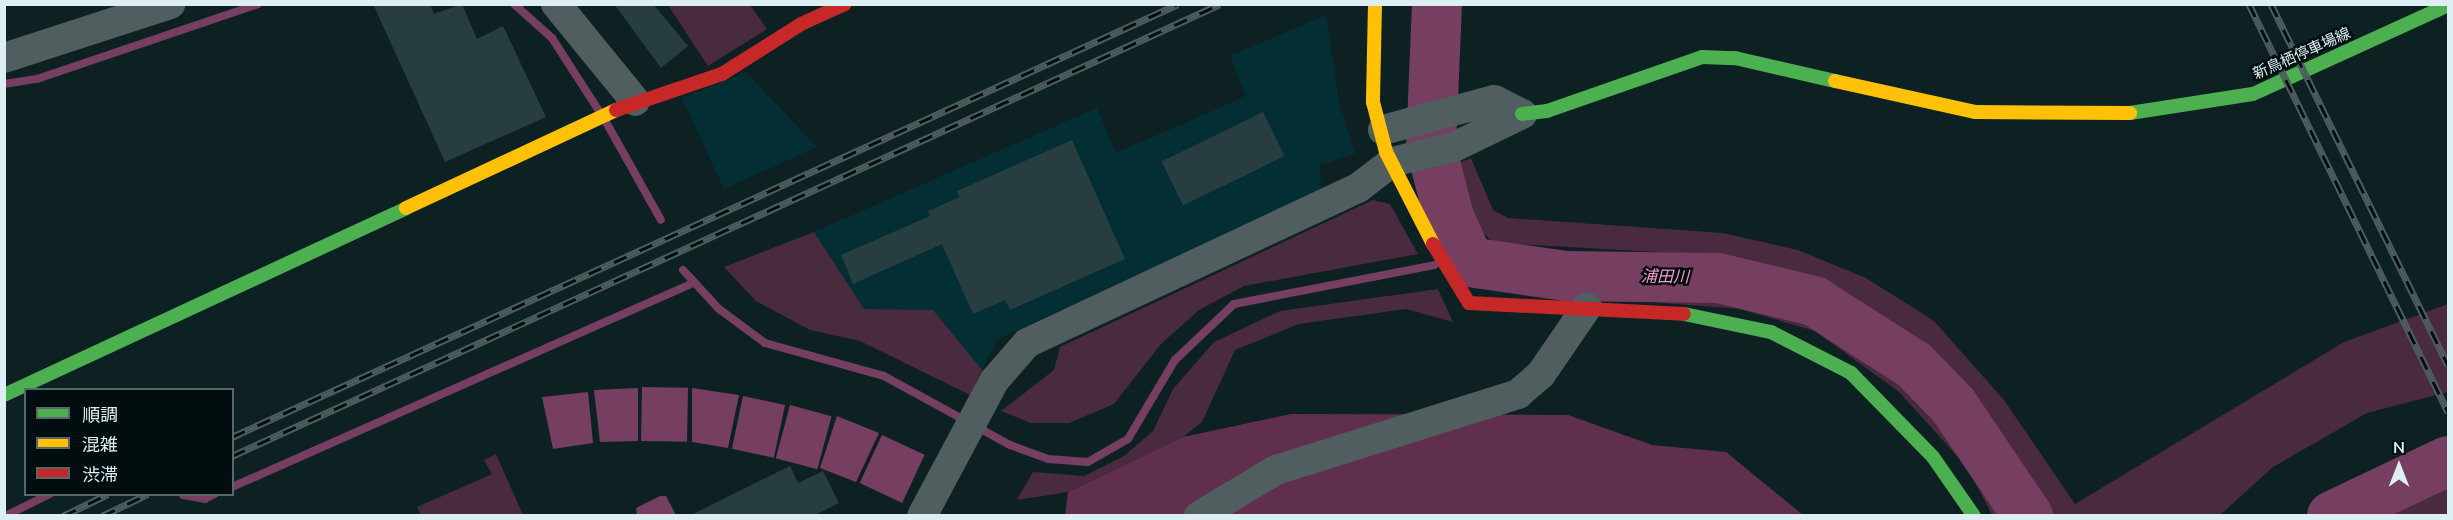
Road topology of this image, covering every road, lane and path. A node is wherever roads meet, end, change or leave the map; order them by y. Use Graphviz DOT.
graph roads {
  1 [pos="170,4"];
  2 [pos="556,4"];
  3 [pos="845,4"];
  4 [pos="1375,4"];
  5 [pos="2448,5"];
  6 [pos="4,58"];
  7 [pos="629,105"];
  8 [pos="1522,114"];
  9 [pos="1383,130"];
  10 [pos="1405,159"];
  11 [pos="1587,307"];
  12 [pos="4,394"];
  13 [pos="922,516"];
  14 [pos="1199,516"];
  15 [pos="1974,516"];
  1 -- 6 [label="street"];
  2 -- 7 [label="street"];
  3 -- 7 [label="street"];
  4 -- 9 [label="street"];
  5 -- 8 [label="street, 新鳥栖停車場線"];
  7 -- 12 [label="street"];
  8 -- 9 [label="street"];
  8 -- 10 [label="street"];
  9 -- 10 [label="street"];
  10 -- 11 [label="street"];
  10 -- 13 [label="street"];
  11 -- 14 [label="street"];
  11 -- 15 [label="street"];
}
